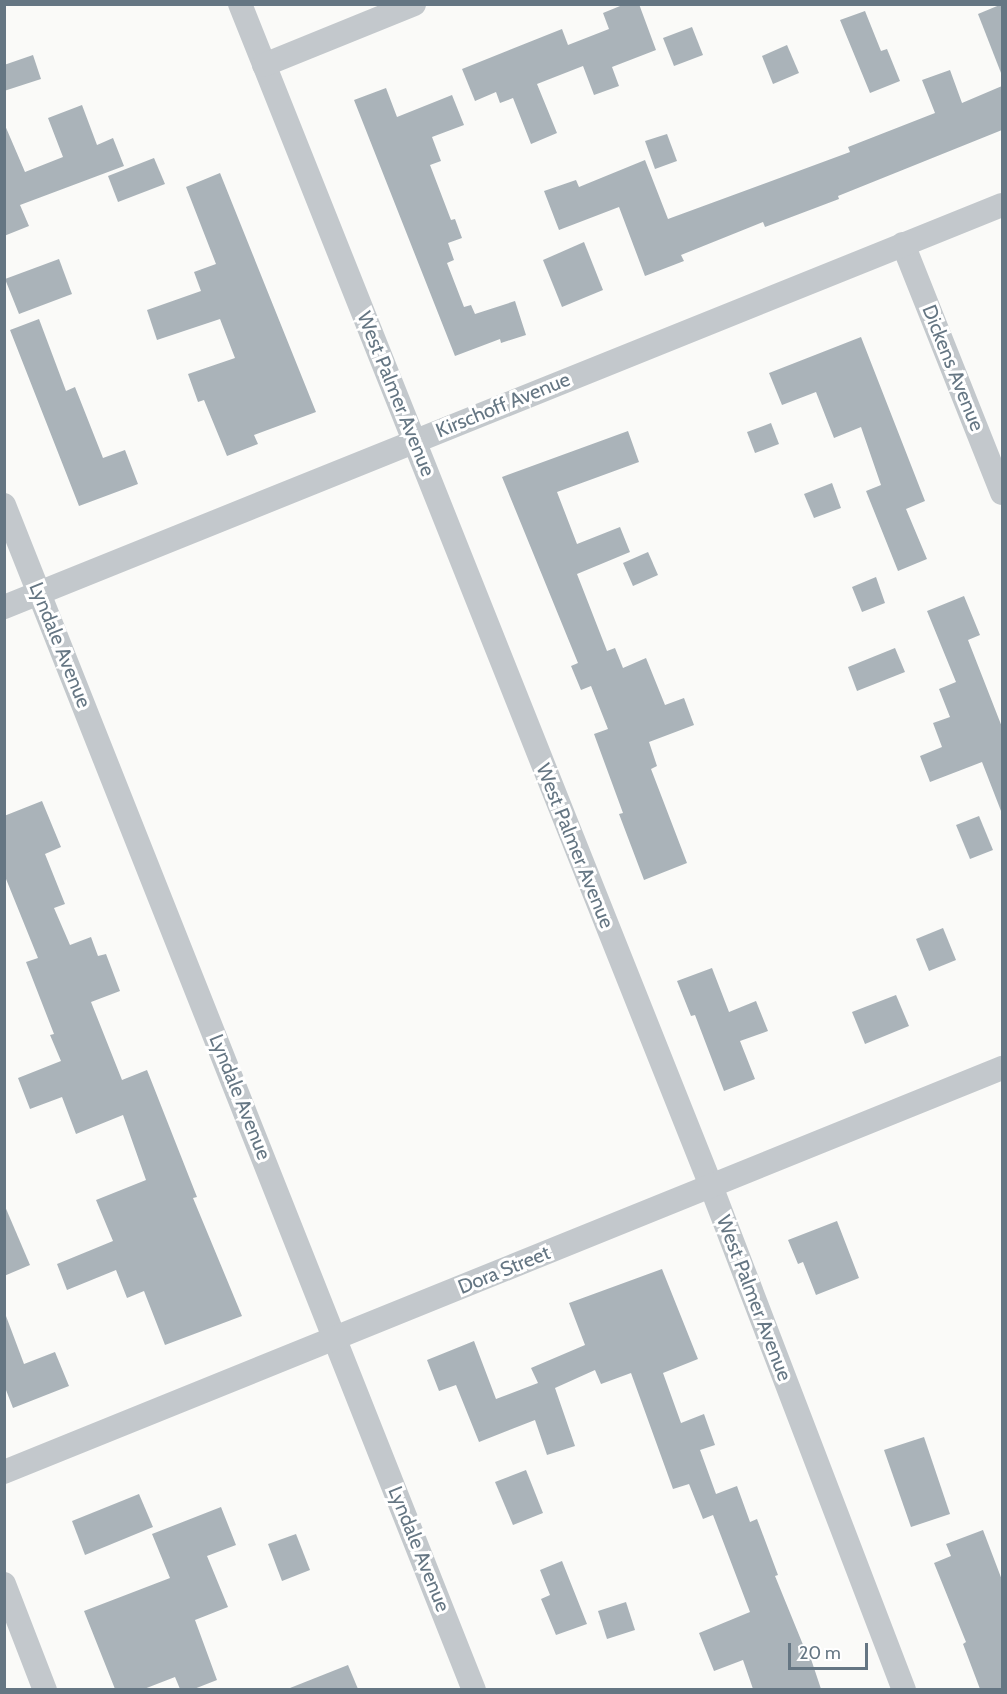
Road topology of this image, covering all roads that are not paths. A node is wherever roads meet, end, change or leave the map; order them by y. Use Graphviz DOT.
graph roads {
  1 [pos="240,4"];
  2 [pos="414,4"];
  3 [pos="264,65"];
  4 [pos="1002,205"];
  5 [pos="903,244"];
  6 [pos="414,441"];
  7 [pos="1002,493"];
  8 [pos="4,505"];
  9 [pos="39,593"];
  10 [pos="4,607"];
  11 [pos="1002,1068"];
  12 [pos="711,1186"];
  13 [pos="336,1338"];
  14 [pos="4,1472"];
  15 [pos="4,1584"];
  16 [pos="45,1689"];
  17 [pos="474,1689"];
  18 [pos="904,1689"];
  1 -- 3 [label="street, West Palmer Avenue"];
  2 -- 3 [label="street"];
  3 -- 6 [label="street, West Palmer Avenue"];
  4 -- 5 [label="street, Kirschoff Avenue"];
  5 -- 6 [label="street, Kirschoff Avenue"];
  5 -- 7 [label="street, Dickens Avenue"];
  6 -- 9 [label="street, Kirschoff Avenue"];
  6 -- 12 [label="street, West Palmer Avenue"];
  8 -- 9 [label="street, Lyndale Avenue"];
  9 -- 10 [label="street, Kirschoff Avenue"];
  9 -- 13 [label="street, Lyndale Avenue"];
  11 -- 12 [label="street, Dora Street"];
  12 -- 13 [label="street, Dora Street"];
  12 -- 18 [label="street, West Palmer Avenue"];
  13 -- 14 [label="street, Dora Street"];
  13 -- 17 [label="street, Lyndale Avenue"];
  15 -- 16 [label="street"];
}
